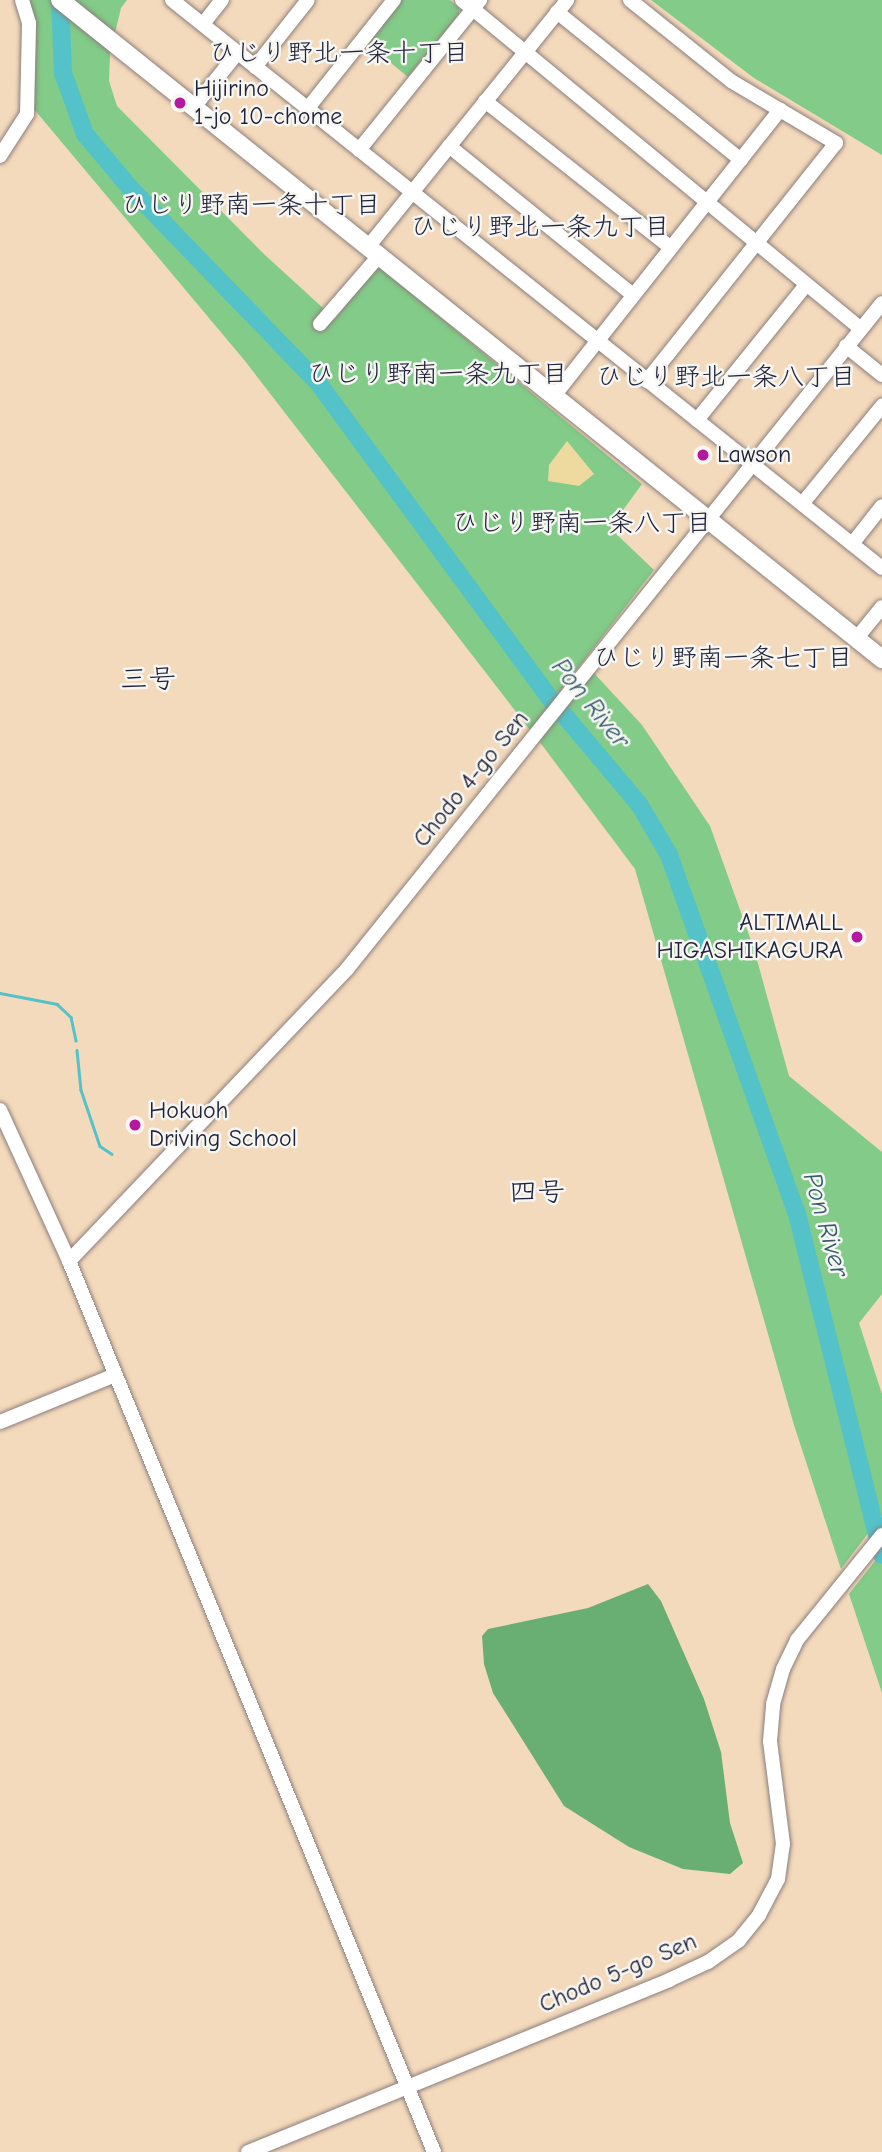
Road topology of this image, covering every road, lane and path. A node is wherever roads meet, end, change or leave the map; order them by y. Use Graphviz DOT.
graph roads {
  1 [pos="22,0"];
  2 [pos="60,0"];
  3 [pos="172,0"];
  4 [pos="222,0"];
  5 [pos="308,0"];
  6 [pos="394,0"];
  7 [pos="567,0"];
  8 [pos="630,0"];
  9 [pos="472,3"];
  10 [pos="557,12"];
  11 [pos="203,24"];
  12 [pos="525,51"];
  13 [pos="238,52"];
  14 [pos="255,66"];
  15 [pos="485,101"];
  16 [pos="194,107"];
  17 [pos="308,108"];
  18 [pos="780,110"];
  19 [pos="449,146"];
  20 [pos="359,150"];
  21 [pos="0,156"];
  22 [pos="741,160"];
  23 [pos="413,191"];
  24 [pos="707,203"];
  25 [pos="756,244"];
  26 [pos="670,247"];
  27 [pos="373,251"];
  28 [pos="806,285"];
  29 [pos="633,295"];
  30 [pos="882,303"];
  31 [pos="320,324"];
  32 [pos="861,329"];
  33 [pos="597,340"];
  34 [pos="846,346"];
  35 [pos="882,375"];
  36 [pos="647,381"];
  37 [pos="554,396"];
  38 [pos="882,406"];
  39 [pos="697,420"];
  40 [pos="752,464"];
  41 [pos="802,504"];
  42 [pos="882,506"];
  43 [pos="708,519"];
  44 [pos="852,544"];
  45 [pos="882,568"];
  46 [pos="882,607"];
  47 [pos="856,639"];
  48 [pos="882,659"];
  49 [pos="0,1110"];
  50 [pos="69,1261"];
  51 [pos="115,1375"];
  52 [pos="0,1422"];
  53 [pos="882,1535"];
  54 [pos="406,2085"];
  55 [pos="248,2152"];
  56 [pos="434,2152"];
  1 -- 21 [label="street"];
  2 -- 16 [label="main road"];
  3 -- 11 [label="street"];
  4 -- 11 [label="street"];
  5 -- 14 [label="street"];
  6 -- 17 [label="street"];
  7 -- 10 [label="street"];
  8 -- 18 [label="street"];
  9 -- 12 [label="street"];
  9 -- 20 [label="street"];
  10 -- 12 [label="street"];
  10 -- 22 [label="street"];
  11 -- 13 [label="street"];
  12 -- 15 [label="street"];
  12 -- 24 [label="street"];
  13 -- 14 [label="street"];
  13 -- 16 [label="street"];
  14 -- 17 [label="street"];
  15 -- 19 [label="street"];
  15 -- 26 [label="street"];
  16 -- 27 [label="main road"];
  17 -- 20 [label="street"];
  18 -- 22 [label="street"];
  18 -- 25 [label="street"];
  19 -- 23 [label="street"];
  19 -- 29 [label="street"];
  20 -- 23 [label="street"];
  22 -- 24 [label="street"];
  23 -- 27 [label="street"];
  23 -- 33 [label="street"];
  24 -- 25 [label="street"];
  24 -- 26 [label="street"];
  25 -- 28 [label="street"];
  25 -- 36 [label="street"];
  26 -- 29 [label="street"];
  27 -- 31 [label="street"];
  27 -- 37 [label="main road"];
  28 -- 32 [label="street"];
  28 -- 39 [label="street"];
  29 -- 33 [label="street"];
  30 -- 32 [label="street, Chodo 4-go Sen"];
  32 -- 34 [label="street, Chodo 4-go Sen"];
  33 -- 36 [label="street"];
  33 -- 37 [label="street"];
  34 -- 35 [label="street"];
  34 -- 40 [label="street, Chodo 4-go Sen"];
  36 -- 39 [label="street"];
  37 -- 43 [label="main road"];
  38 -- 41 [label="street"];
  39 -- 40 [label="street"];
  40 -- 41 [label="street"];
  40 -- 43 [label="street, Chodo 4-go Sen"];
  41 -- 44 [label="street"];
  42 -- 44 [label="street"];
  43 -- 47 [label="main road"];
  43 -- 50 [label="street, Chodo 4-go Sen"];
  44 -- 45 [label="street"];
  46 -- 47 [label="street"];
  47 -- 48 [label="main road"];
  49 -- 50 [label="street"];
  50 -- 51 [label="street"];
  51 -- 52 [label="street"];
  51 -- 54 [label="street"];
  53 -- 54 [label="street, Chodo 5-go Sen"];
  54 -- 55 [label="street, Chodo 5-go Sen"];
  54 -- 56 [label="street"];
}
